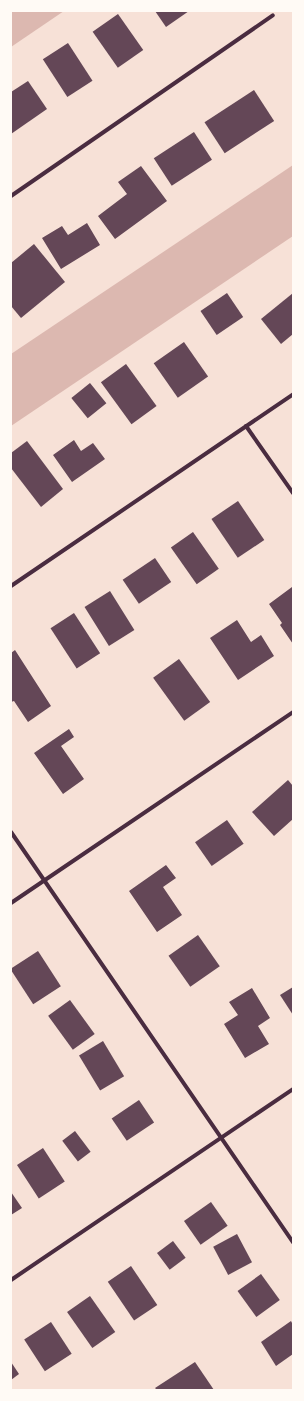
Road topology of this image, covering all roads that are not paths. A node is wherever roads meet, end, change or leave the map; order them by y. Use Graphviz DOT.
graph roads {
  1 [pos="273,16"];
  2 [pos="11,196"];
  3 [pos="293,394"];
  4 [pos="246,426"];
  5 [pos="293,493"];
  6 [pos="11,586"];
  7 [pos="293,712"];
  8 [pos="11,832"];
  9 [pos="44,881"];
  10 [pos="11,903"];
  11 [pos="293,1089"];
  12 [pos="221,1138"];
  13 [pos="293,1243"];
  14 [pos="11,1280"];
  1 -- 2 [label="street"];
  3 -- 4 [label="street"];
  4 -- 5 [label="street"];
  4 -- 6 [label="street"];
  7 -- 9 [label="street"];
  8 -- 9 [label="street"];
  9 -- 10 [label="street"];
  9 -- 12 [label="street"];
  11 -- 12 [label="street"];
  12 -- 13 [label="street"];
  12 -- 14 [label="street"];
}
